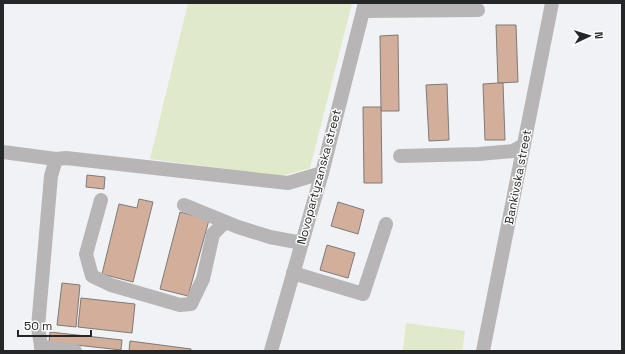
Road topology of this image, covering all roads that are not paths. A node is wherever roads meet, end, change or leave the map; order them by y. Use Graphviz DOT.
graph roads {
  1 [pos="552,3"];
  2 [pos="364,7"];
  3 [pos="478,10"];
  4 [pos="524,145"];
  5 [pos="3,152"];
  6 [pos="400,156"];
  7 [pos="56,159"];
  8 [pos="322,173"];
  9 [pos="101,200"];
  10 [pos="184,205"];
  11 [pos="225,222"];
  12 [pos="386,224"];
  13 [pos="302,243"];
  14 [pos="293,273"];
  15 [pos="42,349"];
  16 [pos="75,351"];
  17 [pos="271,351"];
  18 [pos="482,351"];
  1 -- 4 [label="street, Bankivska street"];
  2 -- 3 [label="street"];
  2 -- 8 [label="street, Novopartyzanska street"];
  4 -- 6 [label="street"];
  4 -- 18 [label="street, Bankivska street"];
  5 -- 7 [label="street"];
  7 -- 8 [label="street"];
  7 -- 15 [label="street"];
  8 -- 13 [label="street, Novopartyzanska street"];
  9 -- 11 [label="street"];
  10 -- 11 [label="street"];
  11 -- 13 [label="street"];
  12 -- 14 [label="street"];
  13 -- 14 [label="street, Novopartyzanska street"];
  14 -- 17 [label="street, Novopartyzanska street"];
  15 -- 16 [label="street"];
}
